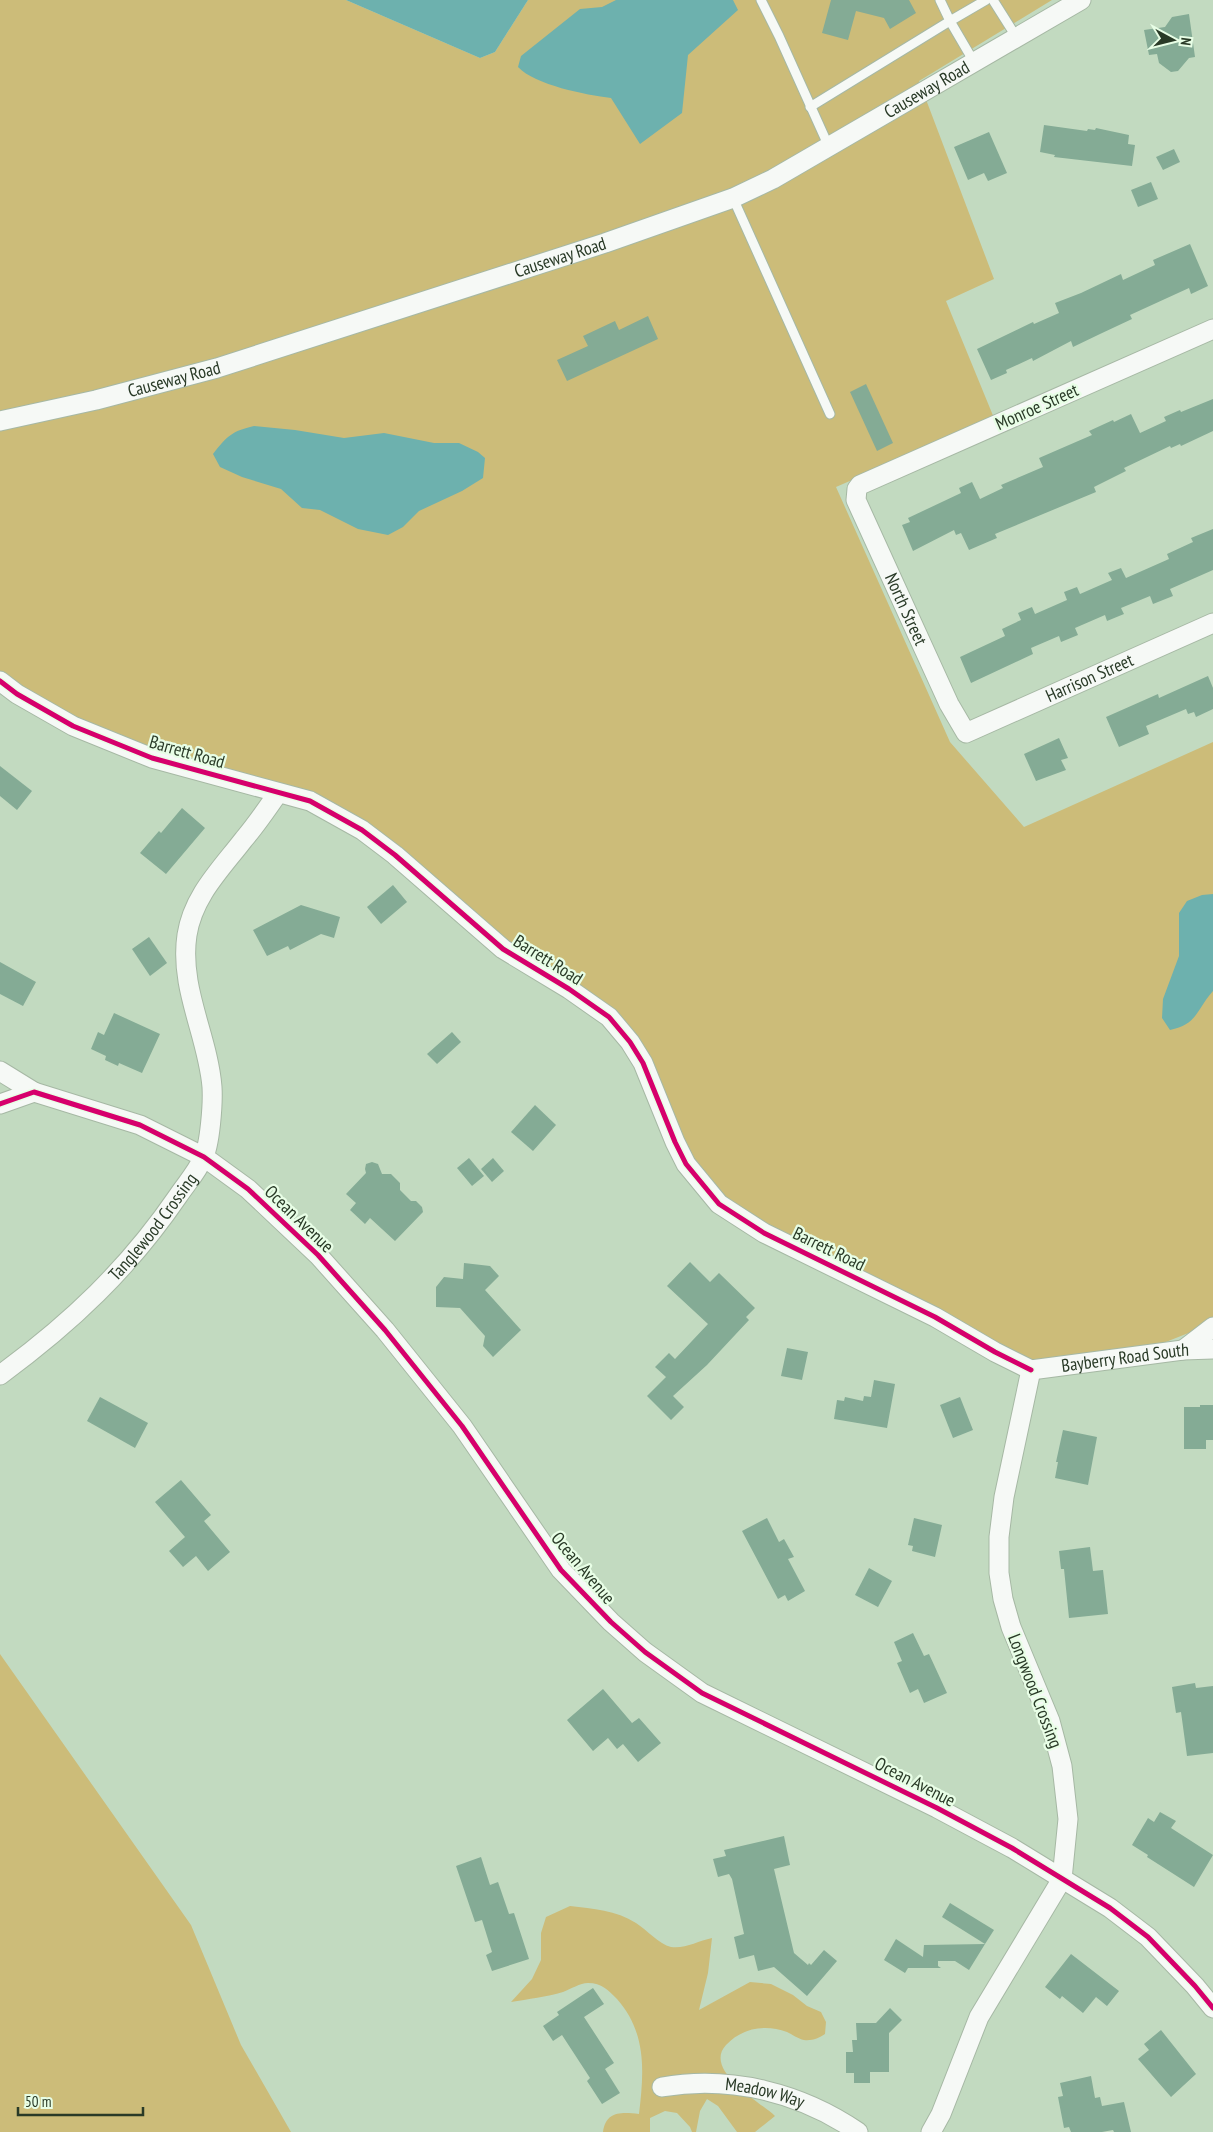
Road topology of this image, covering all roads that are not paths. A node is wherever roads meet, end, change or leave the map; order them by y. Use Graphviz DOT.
graph roads {
  1 [pos="761,0"];
  2 [pos="940,0"];
  3 [pos="986,0"];
  4 [pos="993,0"];
  5 [pos="1081,0"];
  6 [pos="950,22"];
  7 [pos="1016,38"];
  8 [pos="974,62"];
  9 [pos="810,107"];
  10 [pos="829,146"];
  11 [pos="733,198"];
  12 [pos="1213,330"];
  13 [pos="830,414"];
  14 [pos="0,421"];
  15 [pos="860,486"];
  16 [pos="1213,623"];
  17 [pos="0,681"];
  18 [pos="966,733"];
  19 [pos="278,793"];
  20 [pos="0,1071"];
  21 [pos="34,1092"];
  22 [pos="0,1104"];
  23 [pos="204,1157"];
  24 [pos="1213,1326"];
  25 [pos="1213,1349"];
  26 [pos="1183,1350"];
  27 [pos="1030,1370"];
  28 [pos="0,1375"];
  29 [pos="1062,1879"];
  30 [pos="1213,2008"];
  31 [pos="662,2087"];
  32 [pos="858,2132"];
  33 [pos="931,2132"];
  1 -- 9 [label="lane"];
  2 -- 6 [label="lane"];
  3 -- 6 [label="lane"];
  4 -- 7 [label="lane"];
  5 -- 7 [label="street, Causeway Road"];
  6 -- 8 [label="lane"];
  6 -- 9 [label="lane"];
  7 -- 8 [label="street, Causeway Road"];
  8 -- 10 [label="street, Causeway Road"];
  9 -- 10 [label="lane"];
  10 -- 11 [label="street, Causeway Road"];
  11 -- 13 [label="lane"];
  11 -- 14 [label="street, Causeway Road"];
  12 -- 15 [label="street, Monroe Street"];
  15 -- 18 [label="street, North Street"];
  16 -- 18 [label="street, Harrison Street"];
  17 -- 19 [label="street, Barrett Road"];
  19 -- 23 [label="street, Tanglewood Crossing"];
  19 -- 27 [label="street, Barrett Road"];
  20 -- 21 [label="street, Ocean Avenue"];
  21 -- 22 [label="street"];
  21 -- 23 [label="street, Ocean Avenue"];
  23 -- 28 [label="street, Tanglewood Crossing"];
  23 -- 29 [label="street, Ocean Avenue"];
  24 -- 26 [label="street, Bayberry Road South"];
  25 -- 26 [label="street"];
  26 -- 27 [label="street, Bayberry Road South"];
  27 -- 29 [label="street, Longwood Crossing"];
  29 -- 30 [label="street, Ocean Avenue"];
  29 -- 33 [label="street, Longwood Crossing"];
  31 -- 32 [label="street, Meadow Way"];
}
